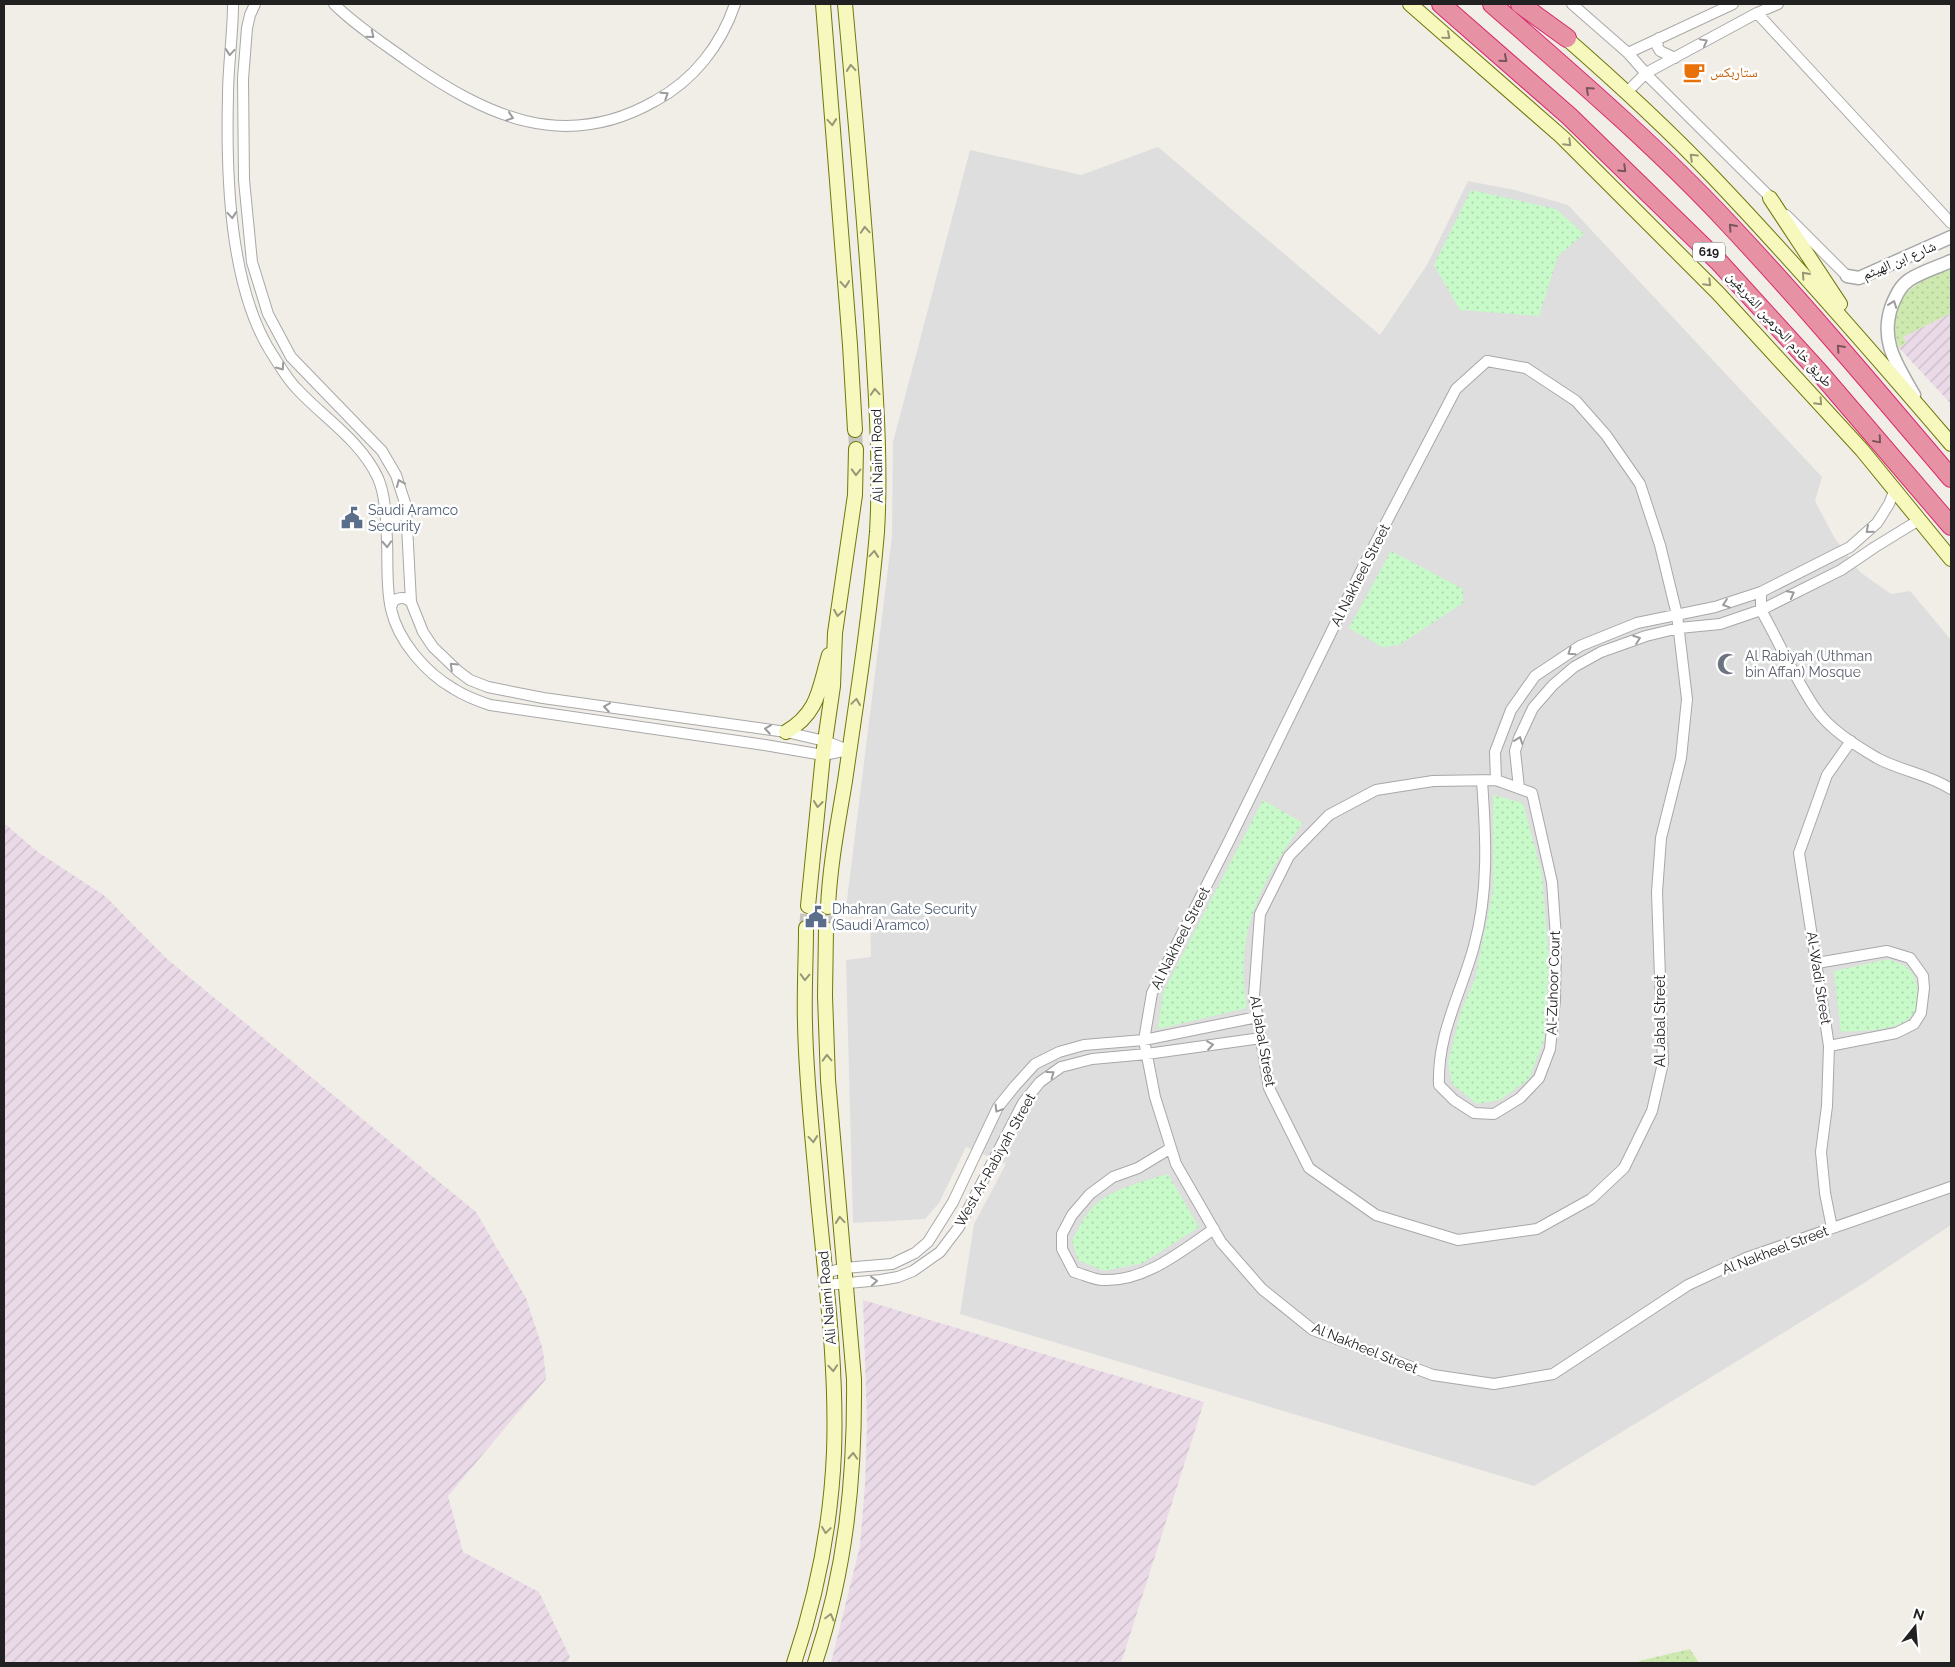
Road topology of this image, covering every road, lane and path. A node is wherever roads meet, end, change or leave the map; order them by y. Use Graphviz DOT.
graph roads {
  1 [pos="233,4"];
  2 [pos="255,4"];
  3 [pos="334,4"];
  4 [pos="735,4"];
  5 [pos="823,4"];
  6 [pos="845,4"];
  7 [pos="1410,4"];
  8 [pos="1441,4"];
  9 [pos="1492,4"];
  10 [pos="1520,4"];
  11 [pos="1527,4"];
  12 [pos="1572,4"];
  13 [pos="1733,4"];
  14 [pos="1778,4"];
  15 [pos="1757,13"];
  16 [pos="1566,38"];
  17 [pos="1659,38"];
  18 [pos="1628,53"];
  19 [pos="1675,58"];
  20 [pos="1646,73"];
  21 [pos="1627,92"];
  22 [pos="1770,198"];
  23 [pos="1951,223"];
  24 [pos="1951,237"];
  25 [pos="1951,260"];
  26 [pos="1847,276"];
  27 [pos="1870,350"];
  28 [pos="1924,412"];
  29 [pos="855,430"];
  30 [pos="1951,444"];
  31 [pos="856,449"];
  32 [pos="1951,478"];
  33 [pos="1895,489"];
  34 [pos="406,506"];
  35 [pos="386,512"];
  36 [pos="1919,520"];
  37 [pos="1951,526"];
  38 [pos="1951,559"];
  39 [pos="1761,592"];
  40 [pos="411,602"];
  41 [pos="391,607"];
  42 [pos="1761,610"];
  43 [pos="1678,615"];
  44 [pos="1679,628"];
  45 [pos="835,633"];
  46 [pos="786,732"];
  47 [pos="825,741"];
  48 [pos="1851,741"];
  49 [pos="849,750"];
  50 [pos="823,755"];
  51 [pos="1482,780"];
  52 [pos="1496,780"];
  53 [pos="1519,788"];
  54 [pos="1951,789"];
  55 [pos="809,890"];
  56 [pos="829,892"];
  57 [pos="808,906"];
  58 [pos="828,907"];
  59 [pos="806,928"];
  60 [pos="826,929"];
  61 [pos="806,956"];
  62 [pos="826,956"];
  63 [pos="1817,963"];
  64 [pos="1257,1017"];
  65 [pos="1261,1038"];
  66 [pos="1144,1040"];
  67 [pos="1829,1046"];
  68 [pos="1147,1054"];
  69 [pos="1171,1148"];
  70 [pos="1951,1187"];
  71 [pos="1832,1228"];
  72 [pos="1214,1229"];
  73 [pos="844,1268"];
  74 [pos="825,1279"];
  75 [pos="845,1283"];
  76 [pos="794,1663"];
  77 [pos="815,1663"];
  1 -- 35 [label="street, one-way"];
  34 -- 2 [label="street, one-way"];
  3 -- 4 [label="street, one-way"];
  5 -- 29 [label="main road, Ali Naimi Road, one-way"];
  49 -- 6 [label="main road, Ali Naimi Road, one-way"];
  7 -- 33 [label="main road, one-way"];
  8 -- 37 [label="highway, طريق خادم الحرمين الشريفين / 619, one-way"];
  32 -- 9 [label="highway, 619, one-way"];
  10 -- 16 [label="highway"];
  11 -- 16 [label="main road"];
  12 -- 18 [label="street"];
  13 -- 17 [label="street"];
  14 -- 15 [label="street"];
  19 -- 15 [label="street, one-way"];
  15 -- 23 [label="street"];
  16 -- 21 [label="main road"];
  17 -- 18 [label="street"];
  17 -- 19 [label="street"];
  18 -- 20 [label="street"];
  19 -- 20 [label="street"];
  20 -- 21 [label="street"];
  20 -- 22 [label="street"];
  27 -- 21 [label="main road, one-way"];
  22 -- 26 [label="street"];
  22 -- 27 [label="main road"];
  24 -- 26 [label="street, شارع ابن الهيثم"];
  28 -- 25 [label="street, شارع ابن الهيثم, one-way"];
  27 -- 28 [label="main road"];
  28 -- 30 [label="main road"];
  31 -- 45 [label="main road, Ali Naimi Road, one-way"];
  33 -- 36 [label="main road"];
  33 -- 39 [label="street, one-way"];
  34 -- 35 [label="street"];
  34 -- 40 [label="street"];
  35 -- 41 [label="street, one-way"];
  36 -- 38 [label="main road"];
  42 -- 36 [label="street, one-way"];
  39 -- 42 [label="street"];
  39 -- 43 [label="street, one-way"];
  40 -- 41 [label="street"];
  46 -- 40 [label="street, one-way"];
  41 -- 50 [label="street"];
  42 -- 44 [label="street"];
  42 -- 48 [label="street"];
  43 -- 44 [label="street, Al Jabal Street"];
  43 -- 52 [label="street, one-way"];
  43 -- 66 [label="street, Al Nakheel Street"];
  53 -- 44 [label="street, one-way"];
  44 -- 65 [label="street, Al Jabal Street"];
  45 -- 46 [label="main road"];
  45 -- 47 [label="main road, Ali Naimi Road"];
  46 -- 47 [label="street"];
  47 -- 49 [label="street"];
  47 -- 50 [label="main road, Ali Naimi Road"];
  48 -- 54 [label="street"];
  48 -- 63 [label="street, Al-Wadi Street"];
  49 -- 50 [label="street"];
  49 -- 56 [label="main road, Ali Naimi Road"];
  50 -- 55 [label="main road, Ali Naimi Road, one-way"];
  51 -- 52 [label="street, Al Jabal Street"];
  51 -- 53 [label="street, Al-Zuhoor Court"];
  51 -- 64 [label="street, Al Jabal Street"];
  52 -- 53 [label="street, Al-Zuhoor Court"];
  55 -- 56 [label="main road"];
  55 -- 57 [label="main road, Ali Naimi Road"];
  56 -- 58 [label="main road, Ali Naimi Road"];
  59 -- 61 [label="main road, Ali Naimi Road"];
  60 -- 62 [label="main road, Ali Naimi Road"];
  61 -- 62 [label="main road"];
  61 -- 74 [label="main road, Ali Naimi Road, one-way"];
  73 -- 62 [label="main road, Ali Naimi Road, one-way"];
  63 -- 67 [label="street, Al-Wadi Street"];
  63 -- 67 [label="street"];
  64 -- 65 [label="street, Al Jabal Street"];
  64 -- 66 [label="street, West Ar-Rabiyah Street"];
  68 -- 65 [label="street, West Ar-Rabiyah Street, one-way"];
  66 -- 68 [label="street, Al Nakheel Street"];
  66 -- 73 [label="street, West Ar-Rabiyah Street, one-way"];
  67 -- 71 [label="street, Al-Wadi Street"];
  68 -- 69 [label="street, Al Nakheel Street"];
  75 -- 68 [label="street, West Ar-Rabiyah Street, one-way"];
  69 -- 72 [label="street, Al Nakheel Street"];
  69 -- 72 [label="street"];
  70 -- 71 [label="street, Al Nakheel Street"];
  71 -- 72 [label="street, Al Nakheel Street"];
  73 -- 74 [label="street, West Ar-Rabiyah Street"];
  73 -- 75 [label="main road, Ali Naimi Road"];
  74 -- 75 [label="street, West Ar-Rabiyah Street"];
  74 -- 76 [label="main road, Ali Naimi Road, one-way"];
  77 -- 75 [label="main road, Ali Naimi Road, one-way"];
}
